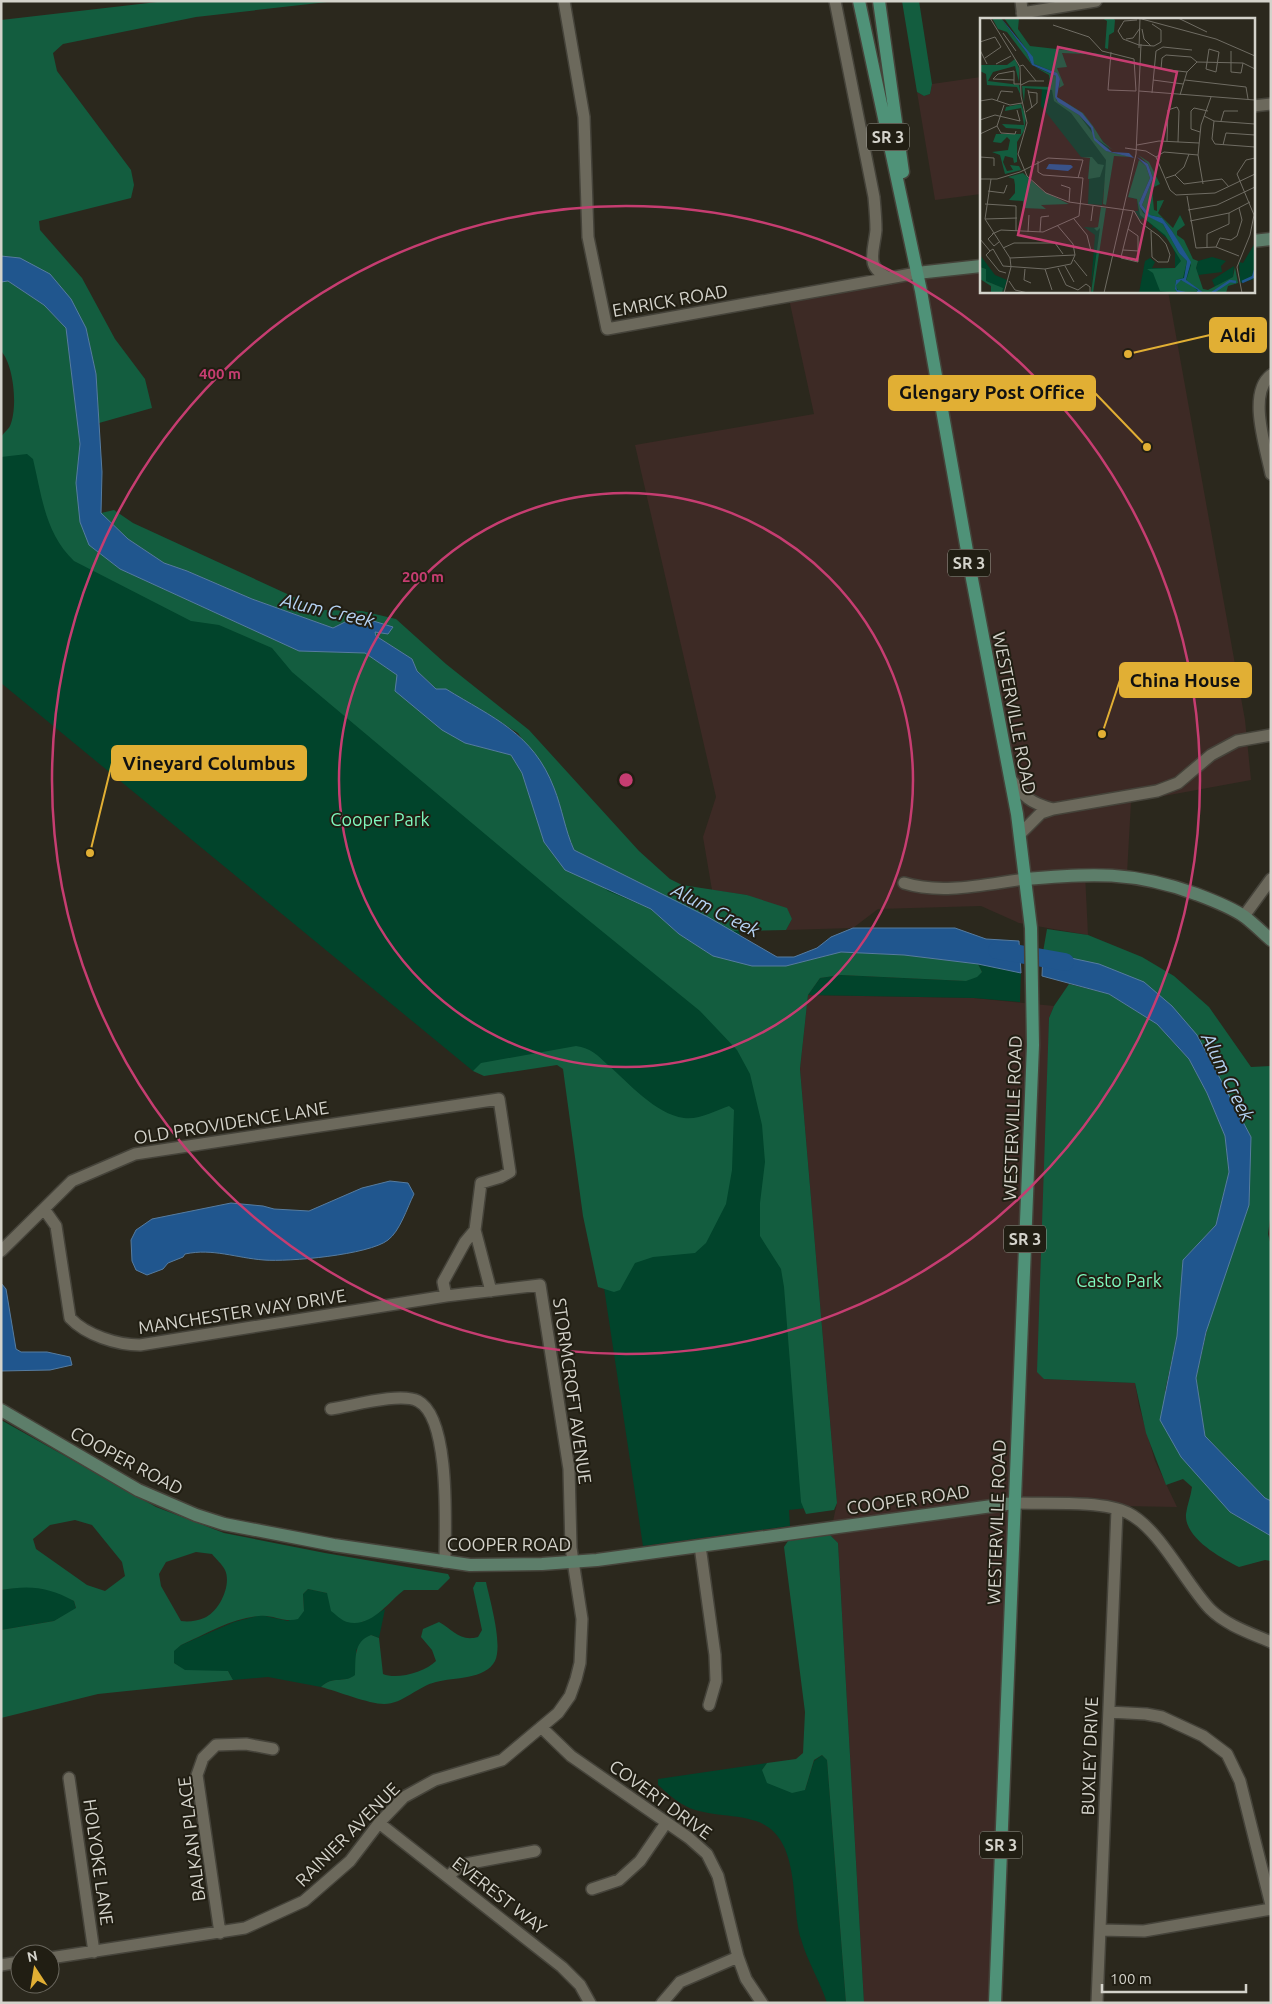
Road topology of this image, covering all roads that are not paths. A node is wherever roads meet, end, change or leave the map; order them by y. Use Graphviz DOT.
graph roads {
  1 [pos="564,1"];
  2 [pos="835,1"];
  3 [pos="859,1"];
  4 [pos="879,1"];
  5 [pos="1096,1"];
  6 [pos="1022,11"];
  7 [pos="1271,104"];
  8 [pos="1254,106"];
  9 [pos="1271,239"];
  10 [pos="1254,241"];
  11 [pos="980,266"];
  12 [pos="917,273"];
  13 [pos="890,278"];
  14 [pos="1271,375"];
  15 [pos="1271,474"];
  16 [pos="1271,735"];
  17 [pos="1010,778"];
  18 [pos="1053,809"];
  19 [pos="1020,834"];
  20 [pos="1271,879"];
  21 [pos="1025,880"];
  22 [pos="904,883"];
  23 [pos="1244,916"];
  24 [pos="1271,940"];
  25 [pos="44,1208"];
  26 [pos="475,1230"];
  27 [pos="1,1251"];
  28 [pos="540,1286"];
  29 [pos="491,1292"];
  30 [pos="446,1296"];
  31 [pos="331,1409"];
  32 [pos="1,1410"];
  33 [pos="1014,1502"];
  34 [pos="1117,1510"];
  35 [pos="700,1546"];
  36 [pos="445,1562"];
  37 [pos="573,1562"];
  38 [pos="1271,1642"];
  39 [pos="709,1705"];
  40 [pos="1109,1712"];
  41 [pos="541,1727"];
  42 [pos="273,1749"];
  43 [pos="69,1778"];
  44 [pos="379,1823"];
  45 [pos="666,1823"];
  46 [pos="535,1851"];
  47 [pos="448,1877"];
  48 [pos="592,1889"];
  49 [pos="1271,1907"];
  50 [pos="1100,1930"];
  51 [pos="220,1932"];
  52 [pos="94,1952"];
  53 [pos="60,1957"];
  54 [pos="738,1957"];
  55 [pos="590,2003"];
  56 [pos="662,2003"];
  57 [pos="762,2003"];
  58 [pos="995,2003"];
  59 [pos="1097,2003"];
  1 -- 13 [label="street, EMRICK ROAD"];
  2 -- 13 [label="street"];
  3 -- 12 [label="main road, WESTERVILLE ROAD / SR 3"];
  4 -- 12 [label="main road, WESTERVILLE ROAD / SR 3"];
  5 -- 6 [label="street"];
  7 -- 8 [label="street"];
  9 -- 10 [label="street"];
  11 -- 12 [label="street"];
  12 -- 13 [label="street, EMRICK ROAD"];
  12 -- 17 [label="main road, WESTERVILLE ROAD / SR 3"];
  14 -- 15 [label="street"];
  16 -- 18 [label="street"];
  17 -- 18 [label="street"];
  17 -- 19 [label="main road, WESTERVILLE ROAD / SR 3"];
  18 -- 19 [label="street"];
  19 -- 21 [label="main road, WESTERVILLE ROAD / SR 3"];
  20 -- 23 [label="street"];
  21 -- 22 [label="street"];
  21 -- 23 [label="street"];
  21 -- 33 [label="main road, WESTERVILLE ROAD / SR 3"];
  23 -- 24 [label="street"];
  25 -- 26 [label="street, OLD PROVIDENCE LANE"];
  25 -- 27 [label="street, OLD PROVIDENCE LANE"];
  25 -- 30 [label="street, MANCHESTER WAY DRIVE"];
  26 -- 29 [label="street"];
  26 -- 30 [label="street"];
  28 -- 29 [label="street, MANCHESTER WAY DRIVE"];
  28 -- 37 [label="street, STORMCROFT AVENUE"];
  29 -- 30 [label="street, MANCHESTER WAY DRIVE"];
  31 -- 36 [label="street"];
  32 -- 36 [label="street, COOPER ROAD"];
  33 -- 34 [label="street"];
  33 -- 35 [label="street, COOPER ROAD"];
  33 -- 58 [label="main road, WESTERVILLE ROAD / SR 3"];
  34 -- 38 [label="street"];
  34 -- 40 [label="street, BUXLEY DRIVE"];
  35 -- 37 [label="street, COOPER ROAD"];
  35 -- 39 [label="street"];
  36 -- 37 [label="street, COOPER ROAD"];
  37 -- 41 [label="street, RAINIER AVENUE"];
  40 -- 49 [label="street"];
  40 -- 50 [label="street, BUXLEY DRIVE"];
  41 -- 44 [label="street, RAINIER AVENUE"];
  41 -- 45 [label="street, COVERT DRIVE"];
  42 -- 51 [label="street, BALKAN PLACE"];
  43 -- 52 [label="street, HOLYOKE LANE"];
  44 -- 47 [label="street, EVEREST WAY"];
  44 -- 51 [label="street, RAINIER AVENUE"];
  45 -- 48 [label="street"];
  45 -- 54 [label="street, COVERT DRIVE"];
  46 -- 47 [label="street"];
  47 -- 55 [label="street, EVEREST WAY"];
  49 -- 50 [label="street"];
  50 -- 59 [label="street, BUXLEY DRIVE"];
  51 -- 52 [label="street, RAINIER AVENUE"];
  52 -- 53 [label="street, RAINIER AVENUE"];
  54 -- 56 [label="street"];
  54 -- 57 [label="street, COVERT DRIVE"];
}
